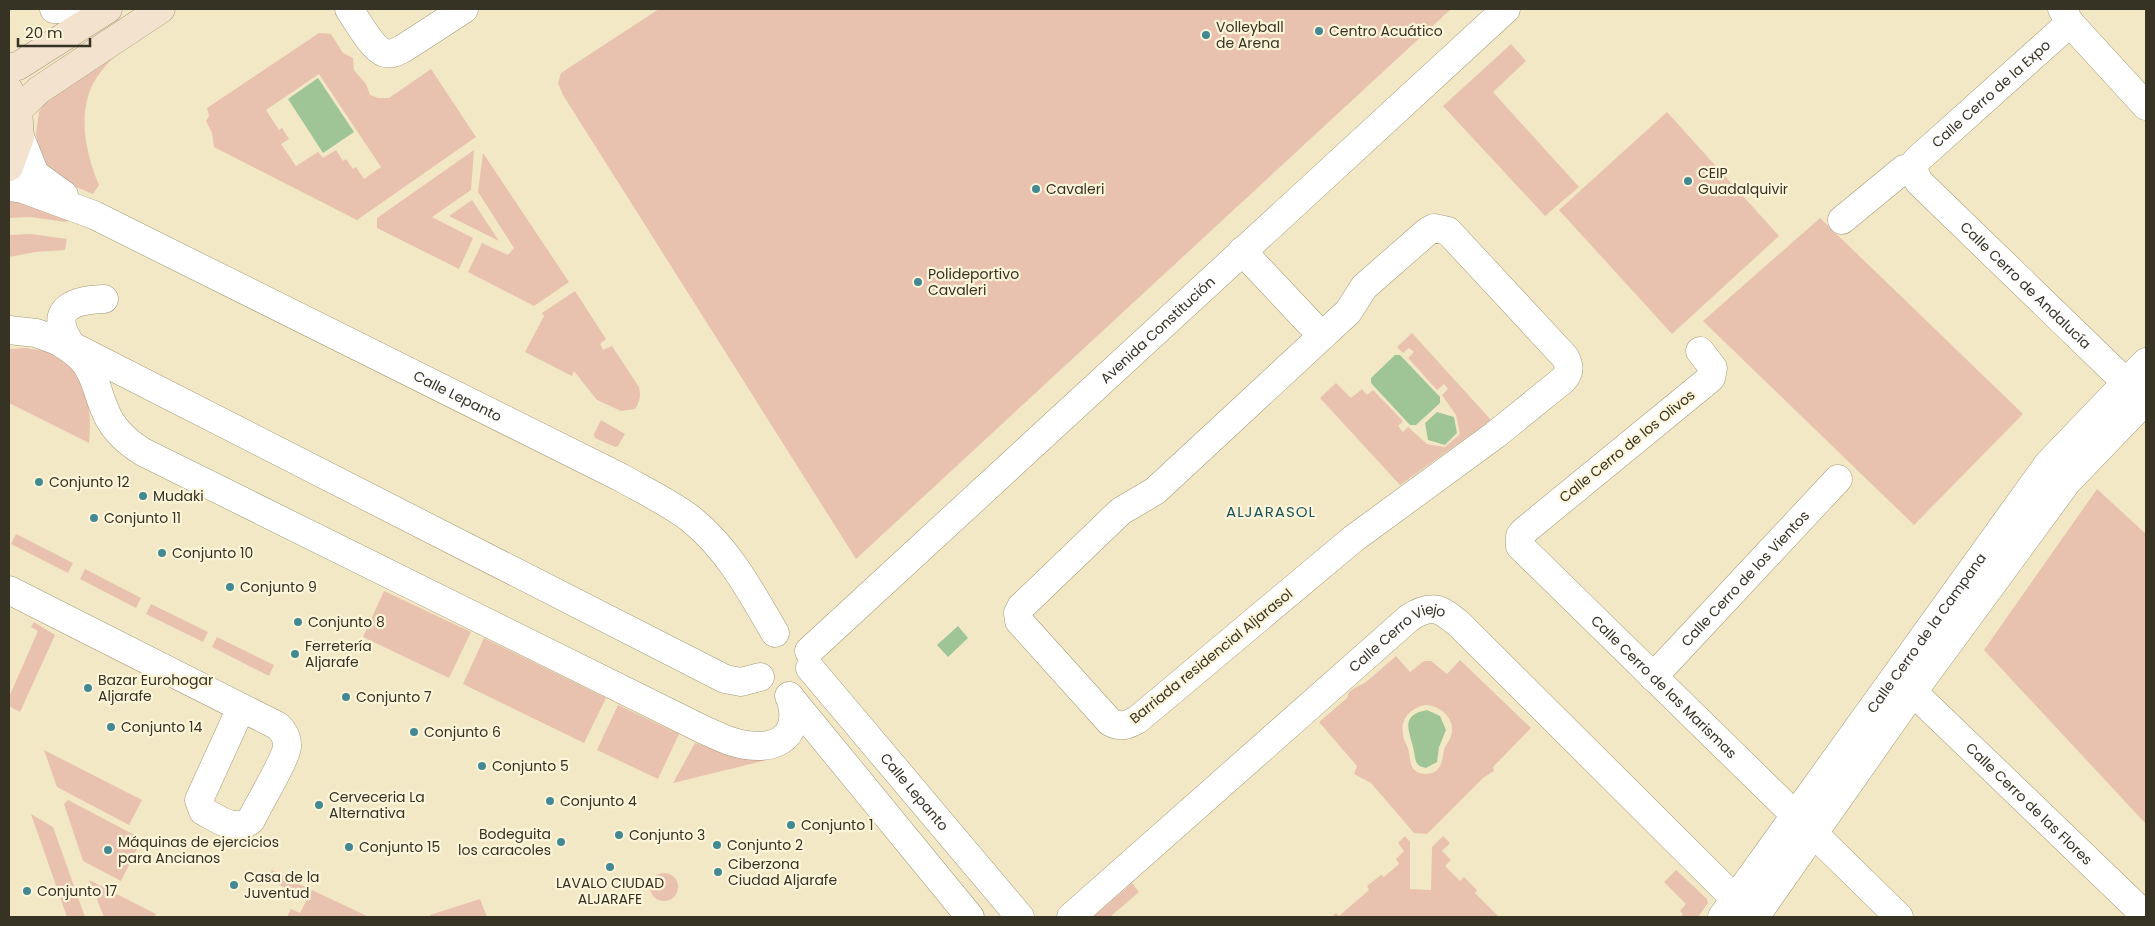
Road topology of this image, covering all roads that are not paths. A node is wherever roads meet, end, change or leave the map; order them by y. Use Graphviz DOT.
graph roads {
  1 [pos="54,9"];
  2 [pos="86,9"];
  3 [pos="108,9"];
  4 [pos="161,9"];
  5 [pos="349,9"];
  6 [pos="464,9"];
  7 [pos="1506,9"];
  8 [pos="2047,9"];
  9 [pos="2066,16"];
  10 [pos="9,67"];
  11 [pos="14,100"];
  12 [pos="2146,106"];
  13 [pos="20,137"];
  14 [pos="1912,167"];
  15 [pos="9,168"];
  16 [pos="9,187"];
  17 [pos="94,216"];
  18 [pos="1842,220"];
  19 [pos="1242,252"];
  20 [pos="104,299"];
  21 [pos="9,330"];
  22 [pos="1322,336"];
  23 [pos="62,342"];
  24 [pos="1700,351"];
  25 [pos="2146,362"];
  26 [pos="139,380"];
  27 [pos="2139,395"];
  28 [pos="112,424"];
  29 [pos="1838,479"];
  30 [pos="1520,536"];
  31 [pos="9,590"];
  32 [pos="774,633"];
  33 [pos="809,659"];
  34 [pos="1653,677"];
  35 [pos="778,688"];
  36 [pos="1913,692"];
  37 [pos="241,708"];
  38 [pos="1806,825"];
  39 [pos="1729,908"];
  40 [pos="1757,915"];
  41 [pos="2146,916"];
  42 [pos="970,917"];
  43 [pos="1020,917"];
  44 [pos="1070,917"];
  45 [pos="1899,917"];
  1 -- 2 [label="street"];
  3 -- 10 [label="street"];
  4 -- 11 [label="street"];
  5 -- 6 [label="street"];
  7 -- 19 [label="street, Avenida Constitución"];
  8 -- 9 [label="street"];
  9 -- 12 [label="street"];
  9 -- 14 [label="street, Calle Cerro de la Expo"];
  11 -- 13 [label="street"];
  13 -- 15 [label="street"];
  13 -- 17 [label="street, Calle Lepanto"];
  14 -- 18 [label="street, Calle Cerro de la Expo"];
  14 -- 27 [label="street, Calle Cerro de Andalucía"];
  16 -- 17 [label="street, Calle Lepanto"];
  17 -- 32 [label="street, Calle Lepanto"];
  19 -- 22 [label="street"];
  19 -- 33 [label="street, Avenida Constitución"];
  20 -- 23 [label="street"];
  21 -- 23 [label="street"];
  22 -- 22 [label="street, Barriada residencial Aljarasol"];
  23 -- 26 [label="street"];
  23 -- 28 [label="street"];
  24 -- 30 [label="street, Calle Cerro de los Olivos"];
  25 -- 27 [label="street, Calle Cerro de la Campana"];
  26 -- 28 [label="street"];
  26 -- 35 [label="street"];
  27 -- 36 [label="street, Calle Cerro de la Campana"];
  27 -- 38 [label="street, Calle Cerro de la Campana"];
  28 -- 35 [label="street"];
  29 -- 34 [label="street, Calle Cerro de los Vientos"];
  30 -- 34 [label="street, Calle Cerro de las Marismas"];
  31 -- 37 [label="street"];
  32 -- 33 [label="street"];
  32 -- 35 [label="street"];
  33 -- 35 [label="street"];
  33 -- 43 [label="street, Calle Lepanto"];
  34 -- 38 [label="street, Calle Cerro de las Marismas"];
  35 -- 42 [label="street"];
  36 -- 38 [label="street, Calle Cerro de la Campana"];
  36 -- 41 [label="street, Calle Cerro de las Flores"];
  38 -- 39 [label="street, Calle Cerro de la Campana"];
  38 -- 40 [label="street, Calle Cerro de la Campana"];
  38 -- 45 [label="street, Calle Cerro de las Marismas"];
  39 -- 40 [label="street, Calle Cerro Viejo"];
  39 -- 44 [label="street, Calle Cerro Viejo"];
}
